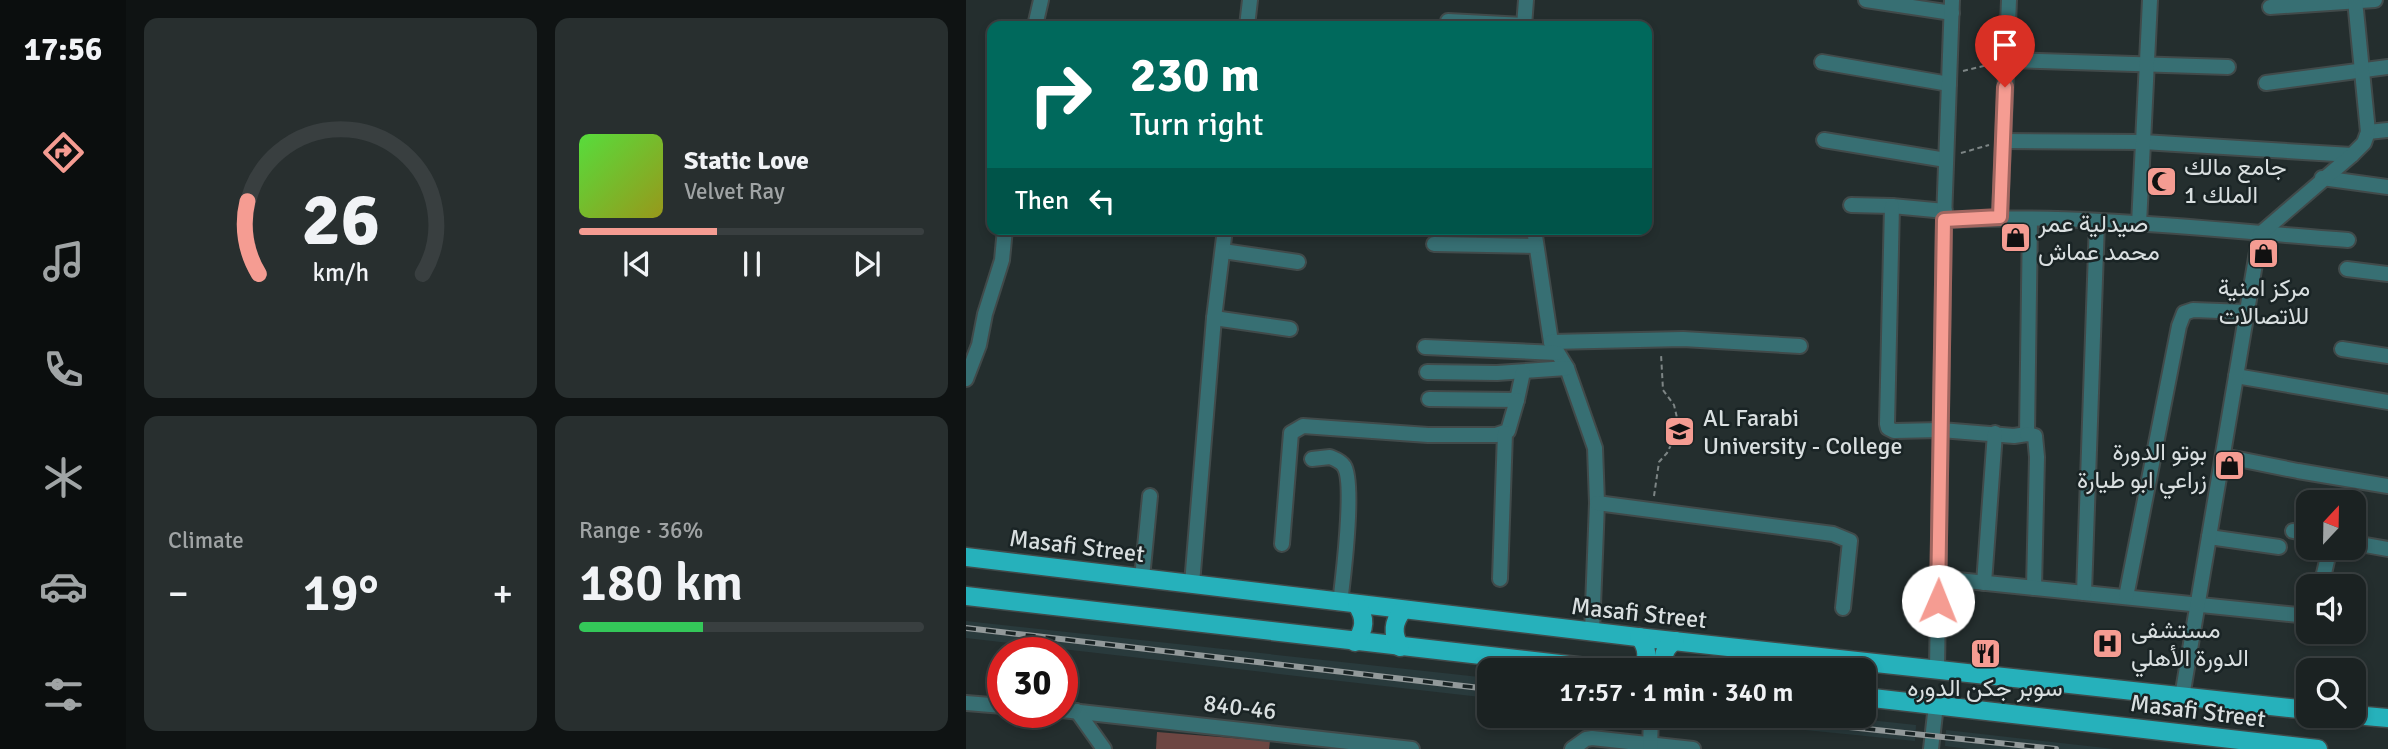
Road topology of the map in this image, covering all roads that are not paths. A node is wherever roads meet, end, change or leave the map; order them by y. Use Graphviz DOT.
graph roads {
  1 [pos="1041,0"];
  2 [pos="1250,0"];
  3 [pos="1526,0"];
  4 [pos="1866,0"];
  5 [pos="2009,0"];
  6 [pos="2150,0"];
  7 [pos="2375,0"];
  8 [pos="2355,1"];
  9 [pos="1952,7"];
  10 [pos="2270,7"];
  11 [pos="1036,21"];
  12 [pos="1248,21"];
  13 [pos="1524,21"];
  14 [pos="2007,60"];
  15 [pos="1822,62"];
  16 [pos="2147,66"];
  17 [pos="2228,67"];
  18 [pos="2388,67"];
  19 [pos="2363,70"];
  20 [pos="1949,79"];
  21 [pos="2266,83"];
  22 [pos="2388,130"];
  23 [pos="2368,132"];
  24 [pos="1824,140"];
  25 [pos="2003,141"];
  26 [pos="2143,142"];
  27 [pos="2352,155"];
  28 [pos="1947,159"];
  29 [pos="2322,178"];
  30 [pos="2388,187"];
  31 [pos="1852,205"];
  32 [pos="1892,205"];
  33 [pos="1945,216"];
  34 [pos="2000,217"];
  35 [pos="2030,219"];
  36 [pos="2096,222"];
  37 [pos="2139,224"];
  38 [pos="2260,234"];
  39 [pos="1004,235"];
  40 [pos="1224,235"];
  41 [pos="1535,235"];
  42 [pos="2348,240"];
  43 [pos="1434,244"];
  44 [pos="1536,246"];
  45 [pos="1223,251"];
  46 [pos="1298,262"];
  47 [pos="2347,269"];
  48 [pos="2388,274"];
  49 [pos="2246,312"];
  50 [pos="1214,318"];
  51 [pos="1290,329"];
  52 [pos="1800,346"];
  53 [pos="1425,347"];
  54 [pos="1554,347"];
  55 [pos="2342,349"];
  56 [pos="2388,356"];
  57 [pos="1567,368"];
  58 [pos="1427,372"];
  59 [pos="1522,372"];
  60 [pos="2236,376"];
  61 [pos="966,379"];
  62 [pos="1429,399"];
  63 [pos="1517,400"];
  64 [pos="2388,402"];
  65 [pos="1941,430"];
  66 [pos="1505,433"];
  67 [pos="1995,433"];
  68 [pos="2027,434"];
  69 [pos="2222,456"];
  70 [pos="1312,459"];
  71 [pos="2388,486"];
  72 [pos="1150,496"];
  73 [pos="1597,503"];
  74 [pos="2209,537"];
  75 [pos="1282,544"];
  76 [pos="2366,545"];
  77 [pos="2279,547"];
  78 [pos="2388,549"];
  79 [pos="966,557"];
  80 [pos="1142,578"];
  81 [pos="1938,578"];
  82 [pos="1500,579"];
  83 [pos="1984,583"];
  84 [pos="1192,584"];
  85 [pos="2034,588"];
  86 [pos="2084,593"];
  87 [pos="966,596"];
  88 [pos="2126,597"];
  89 [pos="1349,604"];
  90 [pos="2197,605"];
  91 [pos="1843,608"];
  92 [pos="1403,610"];
  93 [pos="2296,615"];
  94 [pos="1592,632"];
  95 [pos="1639,637"];
  96 [pos="1675,641"];
  97 [pos="1355,642"];
  98 [pos="1400,647"];
  99 [pos="1501,658"];
  100 [pos="1645,658"];
  101 [pos="1664,658"];
  102 [pos="1937,669"];
  103 [pos="2182,697"];
  104 [pos="1876,698"];
  105 [pos="966,703"];
  106 [pos="987,704"];
  107 [pos="1936,705"];
  108 [pos="2296,709"];
  109 [pos="1078,712"];
  110 [pos="2366,716"];
  111 [pos="2388,718"];
  112 [pos="1078,720"];
  113 [pos="1651,728"];
  114 [pos="1278,742"];
  115 [pos="1361,746"];
  116 [pos="1650,747"];
  117 [pos="1104,749"];
  118 [pos="1412,749"];
  119 [pos="1572,749"];
  120 [pos="1693,749"];
  121 [pos="1931,749"];
  122 [pos="2318,749"];
  1 -- 11 [label="street"];
  2 -- 12 [label="street"];
  3 -- 13 [label="street"];
  4 -- 9 [label="street"];
  5 -- 14 [label="street"];
  6 -- 16 [label="street"];
  7 -- 8 [label="street"];
  8 -- 10 [label="street"];
  8 -- 19 [label="street"];
  9 -- 20 [label="street"];
  14 -- 16 [label="street"];
  14 -- 25 [label="street"];
  15 -- 20 [label="street"];
  16 -- 17 [label="street"];
  16 -- 26 [label="street"];
  18 -- 19 [label="street"];
  19 -- 21 [label="street"];
  19 -- 23 [label="street"];
  20 -- 28 [label="street"];
  22 -- 23 [label="street"];
  23 -- 27 [label="street"];
  24 -- 28 [label="street"];
  25 -- 26 [label="street"];
  25 -- 34 [label="street"];
  26 -- 27 [label="street"];
  26 -- 37 [label="street"];
  27 -- 29 [label="street"];
  28 -- 33 [label="street"];
  29 -- 30 [label="street"];
  29 -- 38 [label="street"];
  31 -- 32 [label="street"];
  32 -- 33 [label="street"];
  32 -- 65 [label="street"];
  33 -- 34 [label="street"];
  33 -- 65 [label="street"];
  34 -- 35 [label="street"];
  35 -- 36 [label="street"];
  35 -- 68 [label="street"];
  36 -- 37 [label="street"];
  36 -- 86 [label="street"];
  37 -- 38 [label="street"];
  38 -- 42 [label="street"];
  38 -- 49 [label="street"];
  39 -- 61 [label="street"];
  40 -- 45 [label="street"];
  41 -- 44 [label="street"];
  43 -- 44 [label="street"];
  44 -- 54 [label="street"];
  45 -- 46 [label="street"];
  45 -- 50 [label="street"];
  47 -- 48 [label="street"];
  49 -- 60 [label="street"];
  49 -- 88 [label="street"];
  50 -- 51 [label="street"];
  50 -- 84 [label="street"];
  52 -- 54 [label="street"];
  53 -- 54 [label="street"];
  54 -- 57 [label="street"];
  55 -- 56 [label="street"];
  57 -- 59 [label="street"];
  57 -- 73 [label="street"];
  58 -- 59 [label="street"];
  59 -- 63 [label="street"];
  60 -- 64 [label="street"];
  60 -- 69 [label="street"];
  62 -- 63 [label="street"];
  63 -- 66 [label="street"];
  65 -- 67 [label="street"];
  65 -- 81 [label="street"];
  66 -- 75 [label="street"];
  66 -- 82 [label="street"];
  67 -- 68 [label="street"];
  67 -- 83 [label="street"];
  68 -- 85 [label="street"];
  69 -- 71 [label="street"];
  69 -- 74 [label="street"];
  70 -- 89 [label="street"];
  72 -- 80 [label="street"];
  73 -- 91 [label="street"];
  73 -- 94 [label="street"];
  74 -- 77 [label="street"];
  74 -- 90 [label="street"];
  76 -- 78 [label="street"];
  79 -- 80 [label="main road, Masafi Street"];
  80 -- 84 [label="main road, Masafi Street"];
  81 -- 83 [label="street"];
  81 -- 102 [label="street"];
  83 -- 85 [label="street"];
  84 -- 89 [label="main road, Masafi Street"];
  85 -- 86 [label="street"];
  86 -- 88 [label="street"];
  87 -- 97 [label="main road"];
  88 -- 90 [label="street"];
  89 -- 92 [label="main road, Masafi Street"];
  89 -- 97 [label="main road"];
  90 -- 93 [label="street"];
  90 -- 103 [label="street"];
  92 -- 94 [label="main road, Masafi Street"];
  92 -- 98 [label="main road"];
  94 -- 95 [label="main road, Masafi Street"];
  95 -- 96 [label="main road, Masafi Street"];
  95 -- 100 [label="main road"];
  96 -- 101 [label="main road"];
  96 -- 102 [label="main road, Masafi Street"];
  97 -- 98 [label="main road"];
  98 -- 99 [label="main road"];
  102 -- 103 [label="main road, Masafi Street"];
  103 -- 108 [label="main road, Masafi Street"];
  104 -- 107 [label="main road, Masafi Street"];
  105 -- 106 [label="street"];
  107 -- 121 [label="street"];
  107 -- 122 [label="main road, Masafi Street"];
  109 -- 114 [label="street, 840-46"];
  110 -- 111 [label="main road"];
  112 -- 117 [label="street"];
  113 -- 116 [label="street"];
  114 -- 115 [label="street, 840-46"];
  115 -- 118 [label="street, 840-46"];
  116 -- 119 [label="street"];
  116 -- 120 [label="street"];
}
